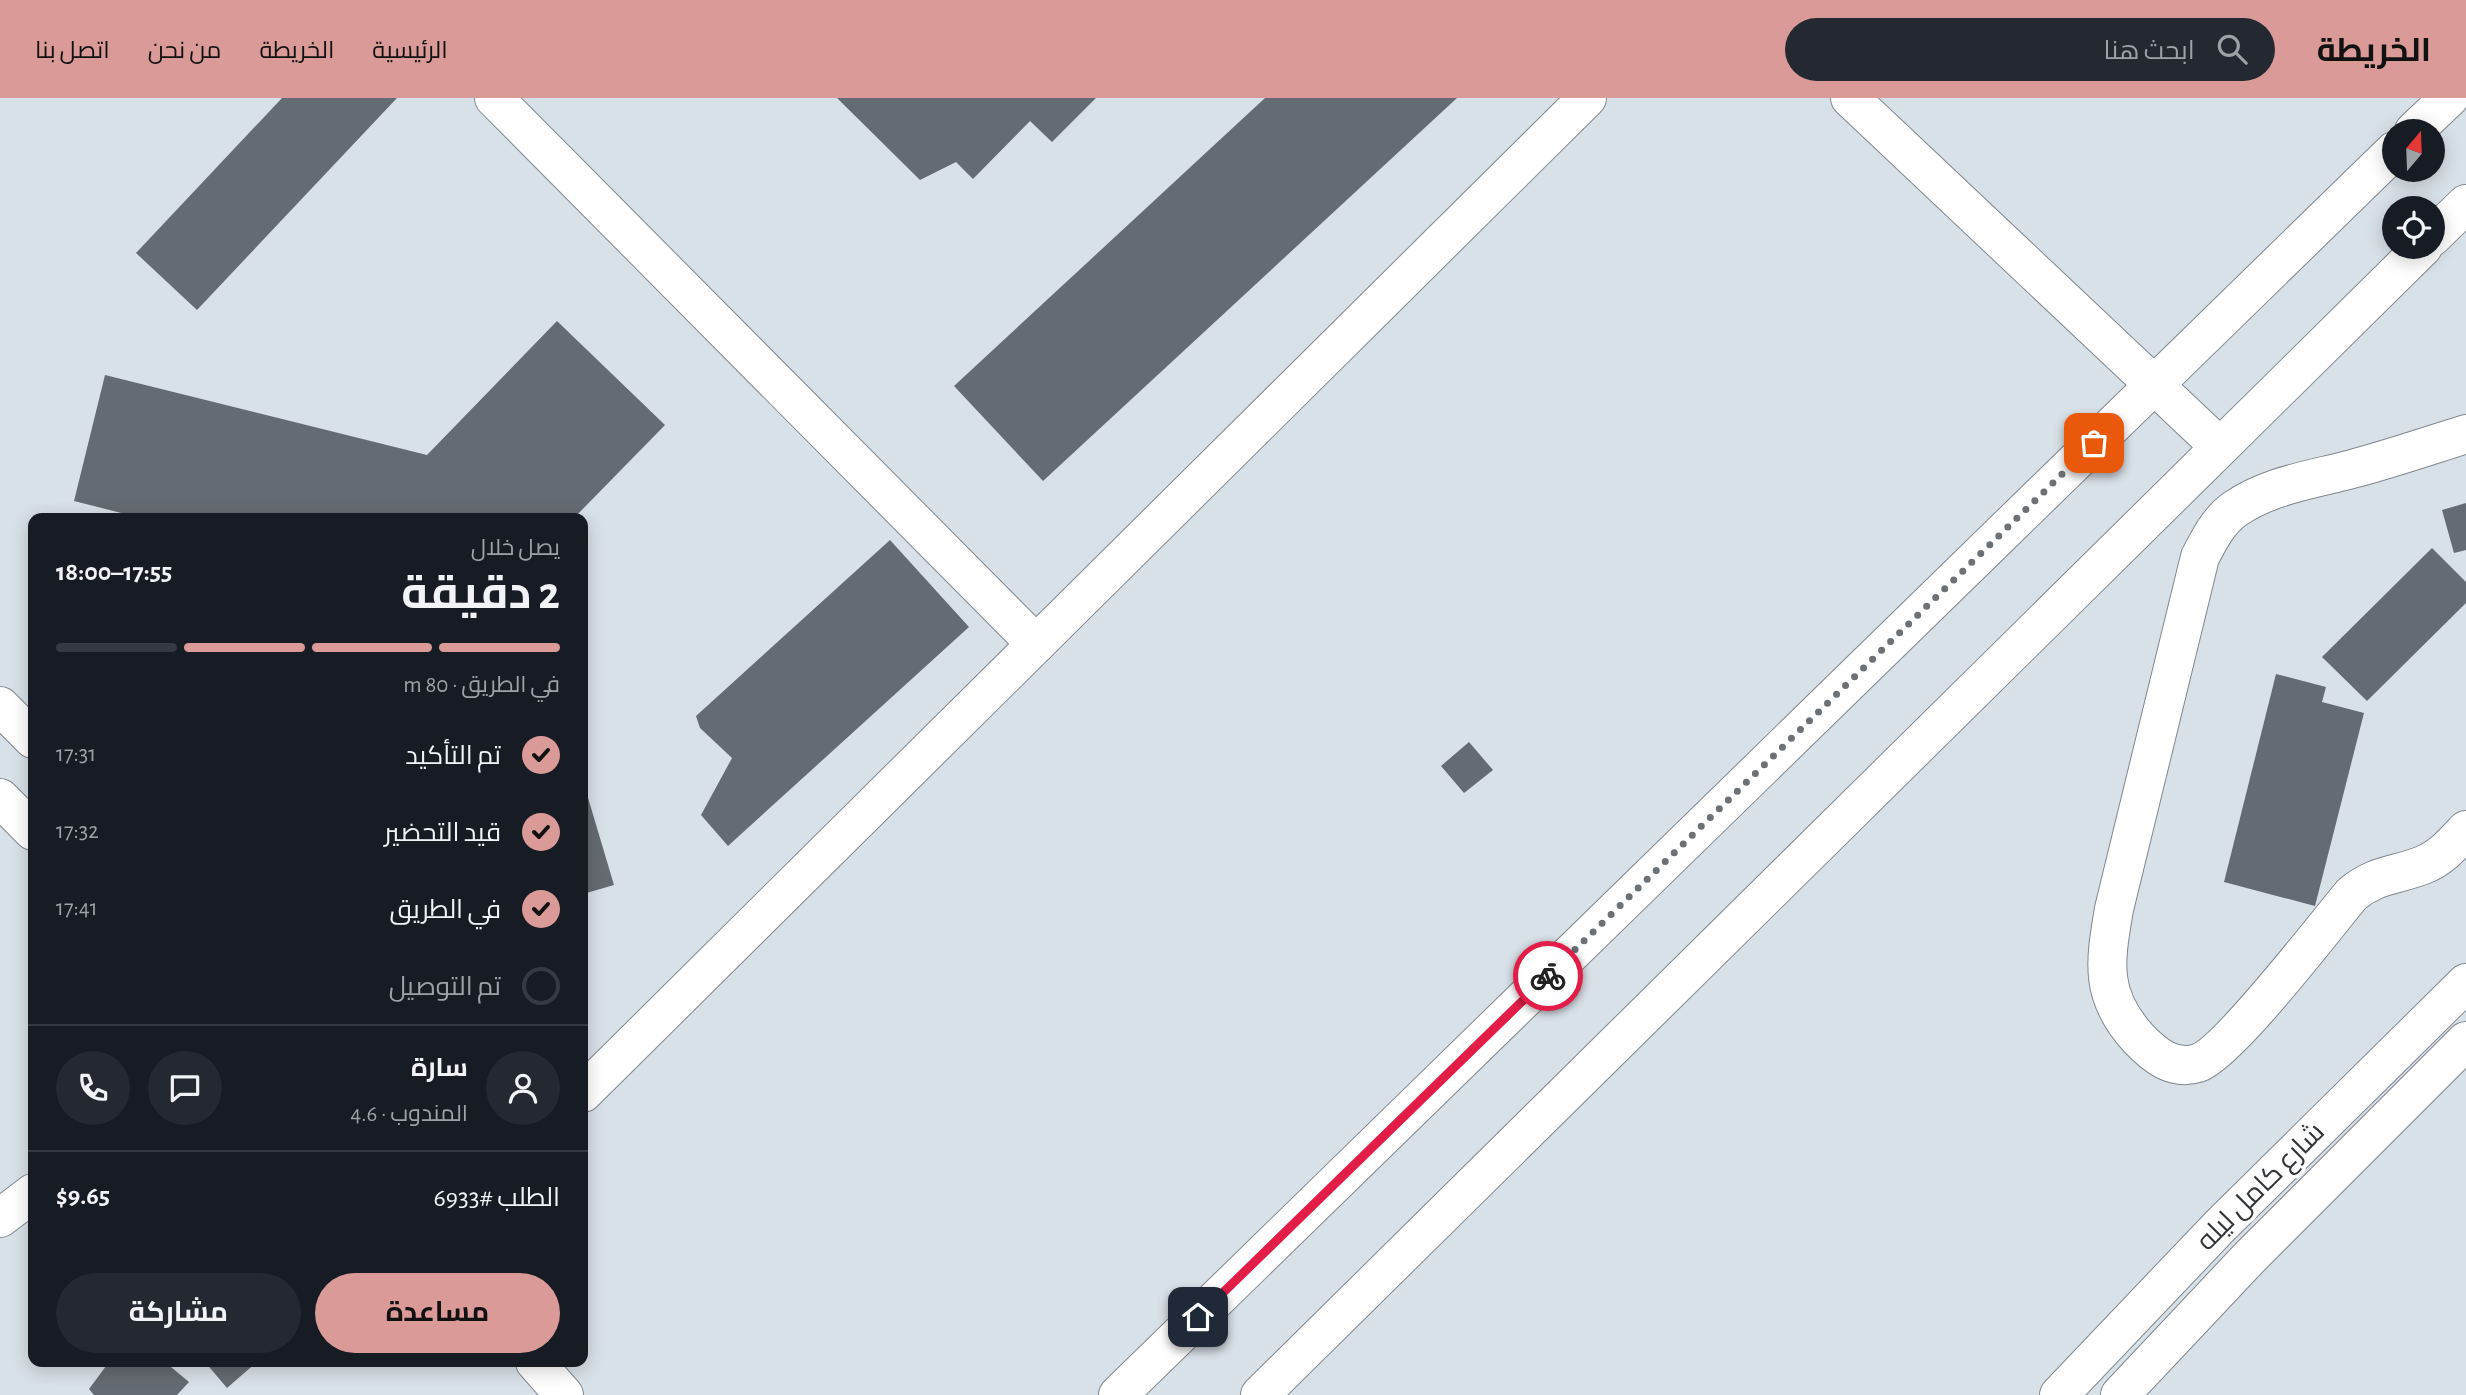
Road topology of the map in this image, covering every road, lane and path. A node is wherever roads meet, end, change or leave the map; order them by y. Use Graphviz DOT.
graph roads {
  1 [pos="494,98"];
  2 [pos="1587,98"];
  3 [pos="1850,98"];
  4 [pos="2449,98"];
  5 [pos="2427,119"];
  6 [pos="2382,163"];
  7 [pos="2466,204"];
  8 [pos="2445,224"];
  9 [pos="2411,259"];
  10 [pos="2154,385"];
  11 [pos="2466,434"];
  12 [pos="2220,447"];
  13 [pos="1036,644"];
  14 [pos="0,706"];
  15 [pos="28,734"];
  16 [pos="0,798"];
  17 [pos="28,826"];
  18 [pos="2466,831"];
  19 [pos="2466,983"];
  20 [pos="2466,1041"];
  21 [pos="588,1088"];
  22 [pos="28,1197"];
  23 [pos="0,1218"];
  24 [pos="539,1367"];
  25 [pos="564,1395"];
  26 [pos="1118,1395"];
  27 [pos="1259,1395"];
  28 [pos="2059,1395"];
  29 [pos="2120,1395"];
  1 -- 13 [label="street"];
  2 -- 13 [label="street"];
  3 -- 10 [label="street"];
  4 -- 5 [label="street"];
  6 -- 10 [label="street"];
  7 -- 8 [label="street"];
  9 -- 12 [label="street"];
  10 -- 12 [label="street"];
  10 -- 26 [label="street"];
  11 -- 18 [label="street"];
  12 -- 27 [label="street"];
  13 -- 21 [label="street"];
  14 -- 15 [label="street"];
  16 -- 17 [label="street"];
  19 -- 28 [label="street, شارع كامل ليله"];
  20 -- 29 [label="street, شارع كامل ليله"];
  22 -- 23 [label="street"];
  24 -- 25 [label="street"];
}
